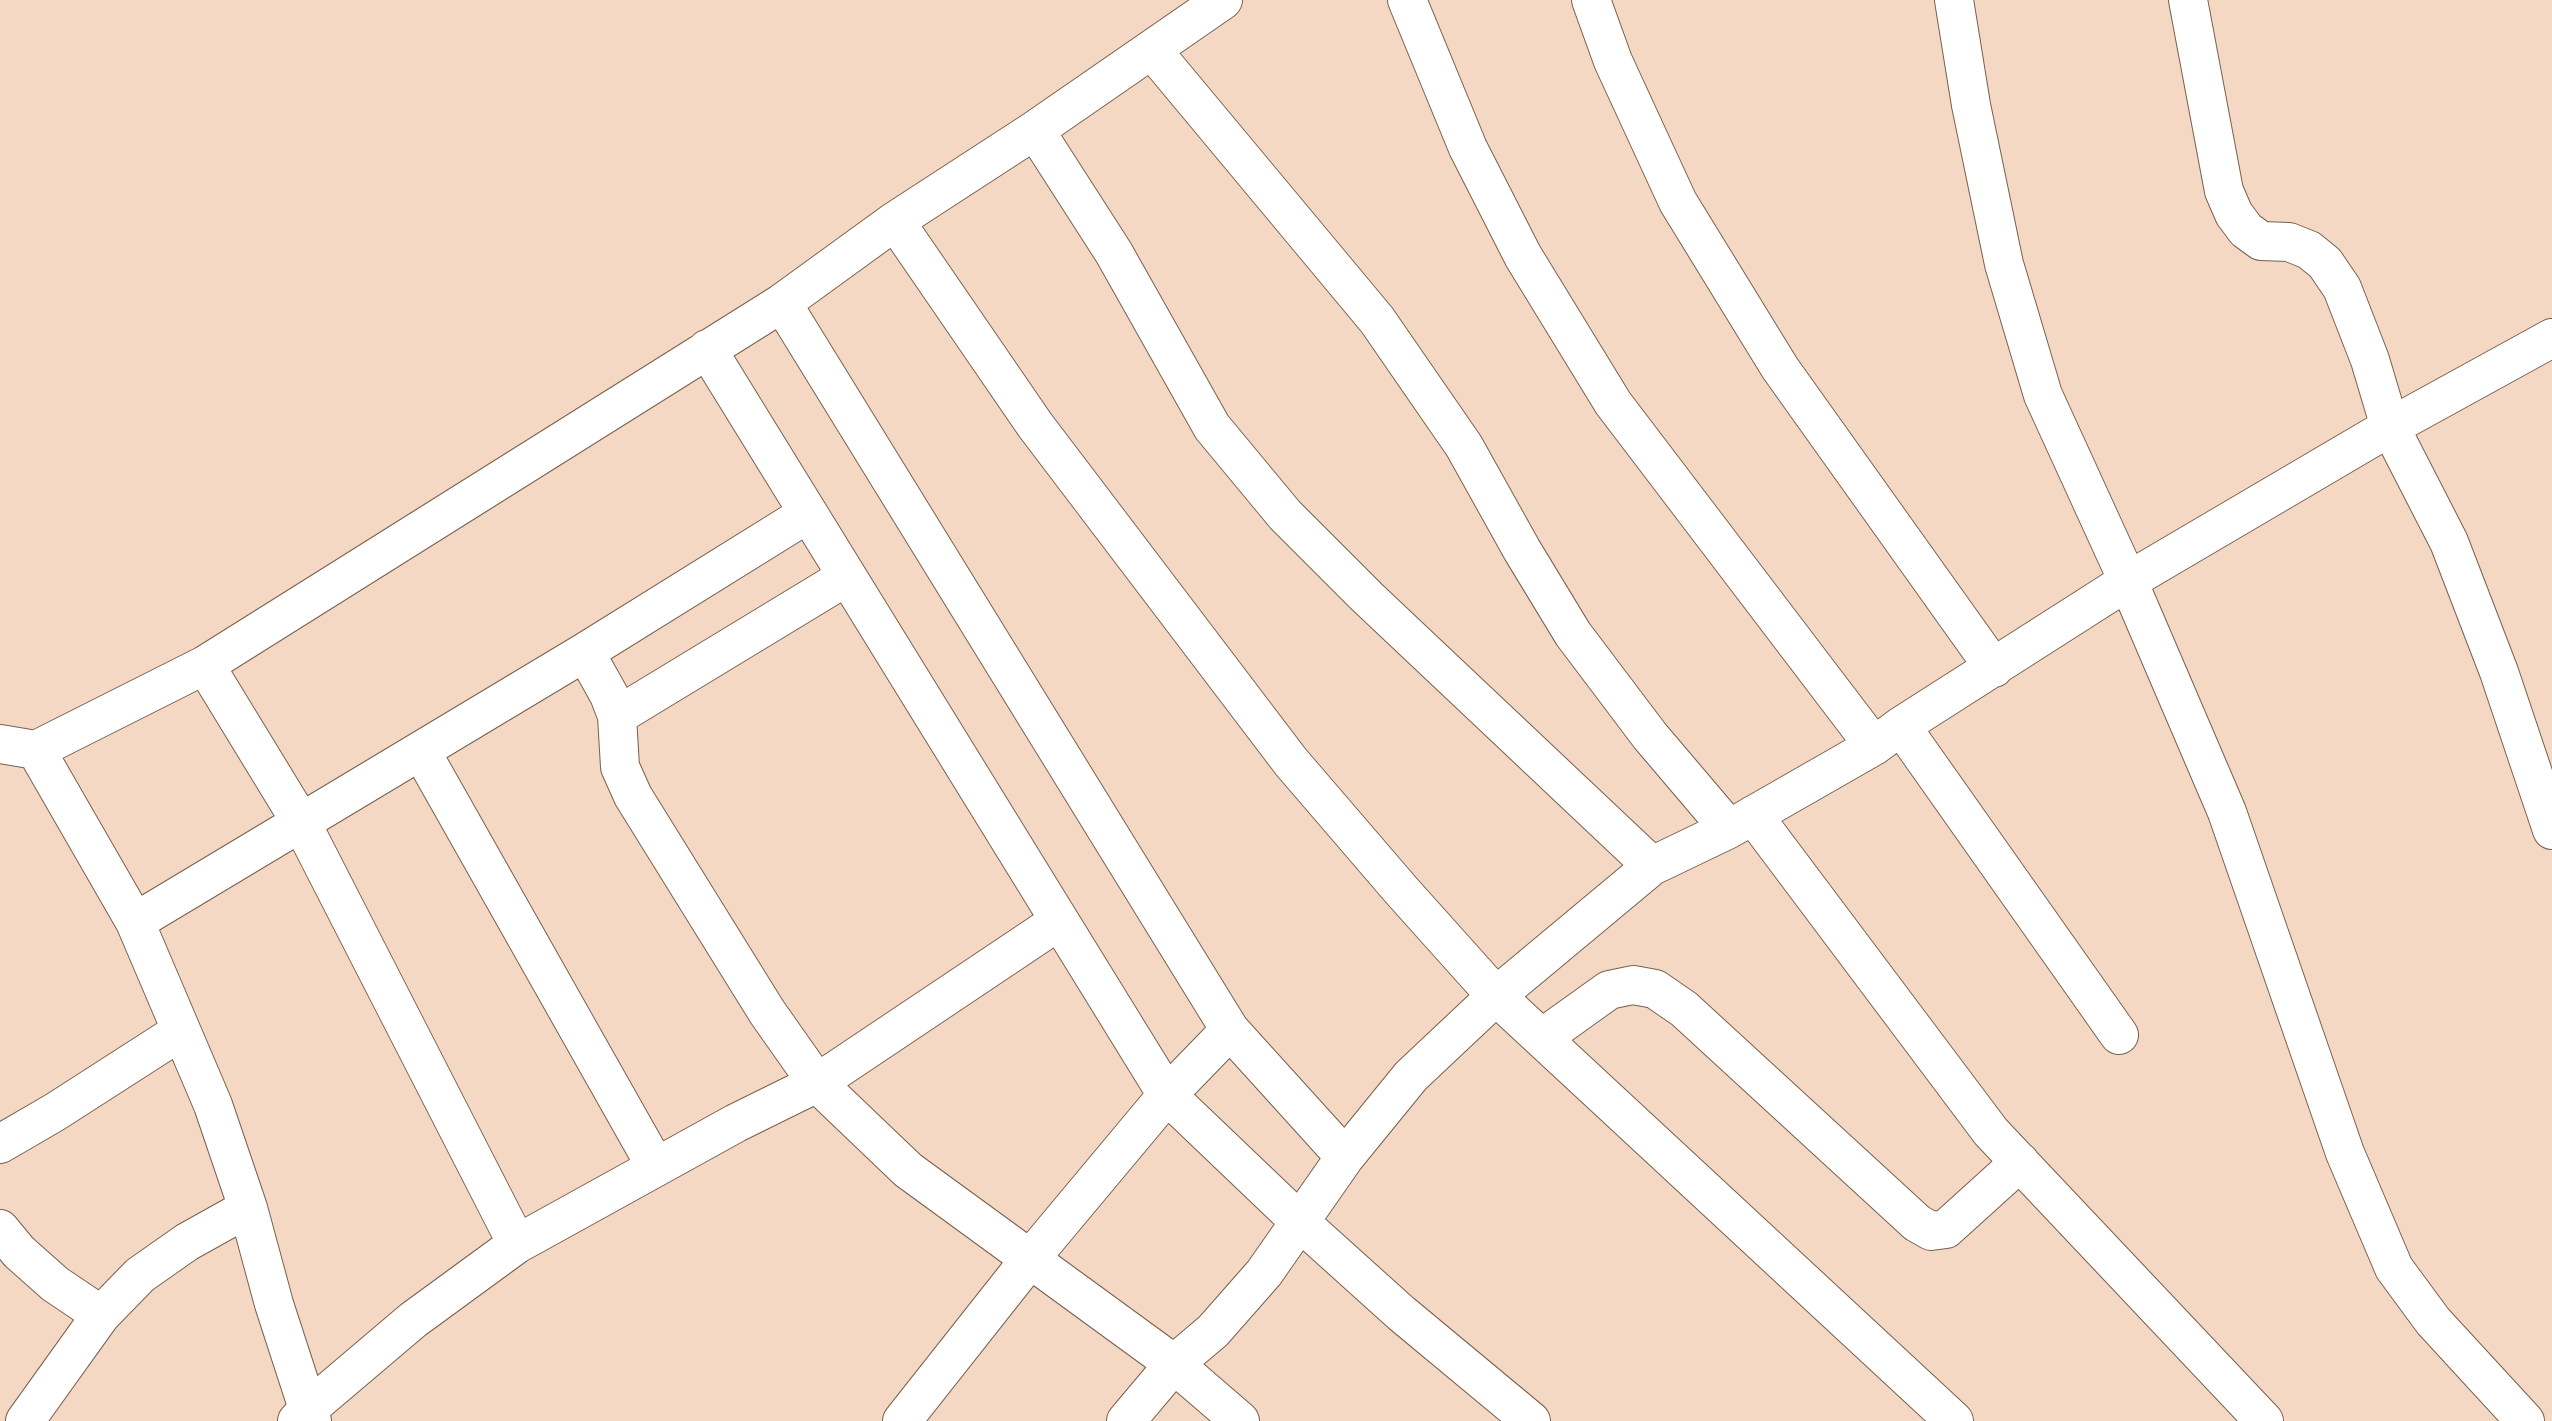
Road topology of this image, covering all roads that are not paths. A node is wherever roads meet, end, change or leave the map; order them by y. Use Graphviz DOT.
graph roads {
  1 [pos="1223,0"];
  2 [pos="1407,0"];
  3 [pos="1591,0"];
  4 [pos="1954,0"];
  5 [pos="2188,0"];
  6 [pos="1152,50"];
  7 [pos="1035,130"];
  8 [pos="895,220"];
  9 [pos="782,303"];
  10 [pos="2549,345"];
  11 [pos="707,349"];
  12 [pos="2390,427"];
  13 [pos="807,514"];
  14 [pos="846,577"];
  15 [pos="2127,581"];
  16 [pos="585,652"];
  17 [pos="205,665"];
  18 [pos="1994,668"];
  19 [pos="617,716"];
  20 [pos="1888,736"];
  21 [pos="18,747"];
  22 [pos="421,751"];
  23 [pos="1741,822"];
  24 [pos="302,824"];
  25 [pos="2552,830"];
  26 [pos="1652,866"];
  27 [pos="1059,921"];
  28 [pos="135,922"];
  29 [pos="1496,996"];
  30 [pos="1230,1030"];
  31 [pos="181,1031"];
  32 [pos="2119,1035"];
  33 [pos="1542,1038"];
  34 [pos="817,1083"];
  35 [pos="1167,1095"];
  36 [pos="0,1144"];
  37 [pos="1345,1157"];
  38 [pos="2020,1162"];
  39 [pos="656,1167"];
  40 [pos="248,1208"];
  41 [pos="1300,1222"];
  42 [pos="0,1229"];
  43 [pos="517,1244"];
  44 [pos="1030,1259"];
  45 [pos="101,1315"];
  46 [pos="1174,1364"];
  47 [pos="306,1417"];
  48 [pos="25,1421"];
  49 [pos="902,1421"];
  50 [pos="1126,1421"];
  51 [pos="1240,1421"];
  52 [pos="1531,1421"];
  53 [pos="1954,1421"];
  54 [pos="2264,1421"];
  55 [pos="2525,1421"];
  1 -- 6 [label="street"];
  2 -- 20 [label="street"];
  3 -- 18 [label="street"];
  4 -- 15 [label="street"];
  5 -- 12 [label="street"];
  6 -- 7 [label="street"];
  6 -- 23 [label="street"];
  7 -- 8 [label="street"];
  7 -- 26 [label="street"];
  8 -- 9 [label="street"];
  8 -- 29 [label="street"];
  9 -- 11 [label="street"];
  9 -- 30 [label="street"];
  10 -- 12 [label="street"];
  11 -- 13 [label="street"];
  11 -- 17 [label="street"];
  12 -- 15 [label="street"];
  12 -- 25 [label="street"];
  13 -- 14 [label="street"];
  13 -- 16 [label="street"];
  14 -- 19 [label="street"];
  14 -- 27 [label="street"];
  15 -- 18 [label="street"];
  15 -- 55 [label="street"];
  16 -- 19 [label="street"];
  16 -- 22 [label="street"];
  17 -- 21 [label="street"];
  17 -- 24 [label="street"];
  18 -- 20 [label="street"];
  19 -- 34 [label="street"];
  20 -- 23 [label="street"];
  20 -- 32 [label="street"];
  21 -- 28 [label="street"];
  22 -- 24 [label="street"];
  22 -- 39 [label="street"];
  23 -- 26 [label="street"];
  23 -- 38 [label="street"];
  24 -- 28 [label="street"];
  24 -- 43 [label="street"];
  26 -- 29 [label="street"];
  27 -- 34 [label="street"];
  27 -- 35 [label="street"];
  28 -- 31 [label="street"];
  29 -- 33 [label="street"];
  29 -- 37 [label="street"];
  30 -- 35 [label="street"];
  30 -- 37 [label="street"];
  31 -- 36 [label="street"];
  31 -- 40 [label="street"];
  33 -- 38 [label="street"];
  33 -- 53 [label="street"];
  34 -- 39 [label="street"];
  34 -- 44 [label="street"];
  35 -- 41 [label="street"];
  35 -- 44 [label="street"];
  37 -- 41 [label="street"];
  38 -- 54 [label="street"];
  39 -- 43 [label="street"];
  40 -- 45 [label="street"];
  40 -- 47 [label="street"];
  41 -- 46 [label="street"];
  41 -- 52 [label="street"];
  42 -- 45 [label="street"];
  43 -- 47 [label="street"];
  44 -- 46 [label="street"];
  44 -- 49 [label="street"];
  45 -- 48 [label="street"];
  46 -- 50 [label="street"];
  46 -- 51 [label="street"];
}
